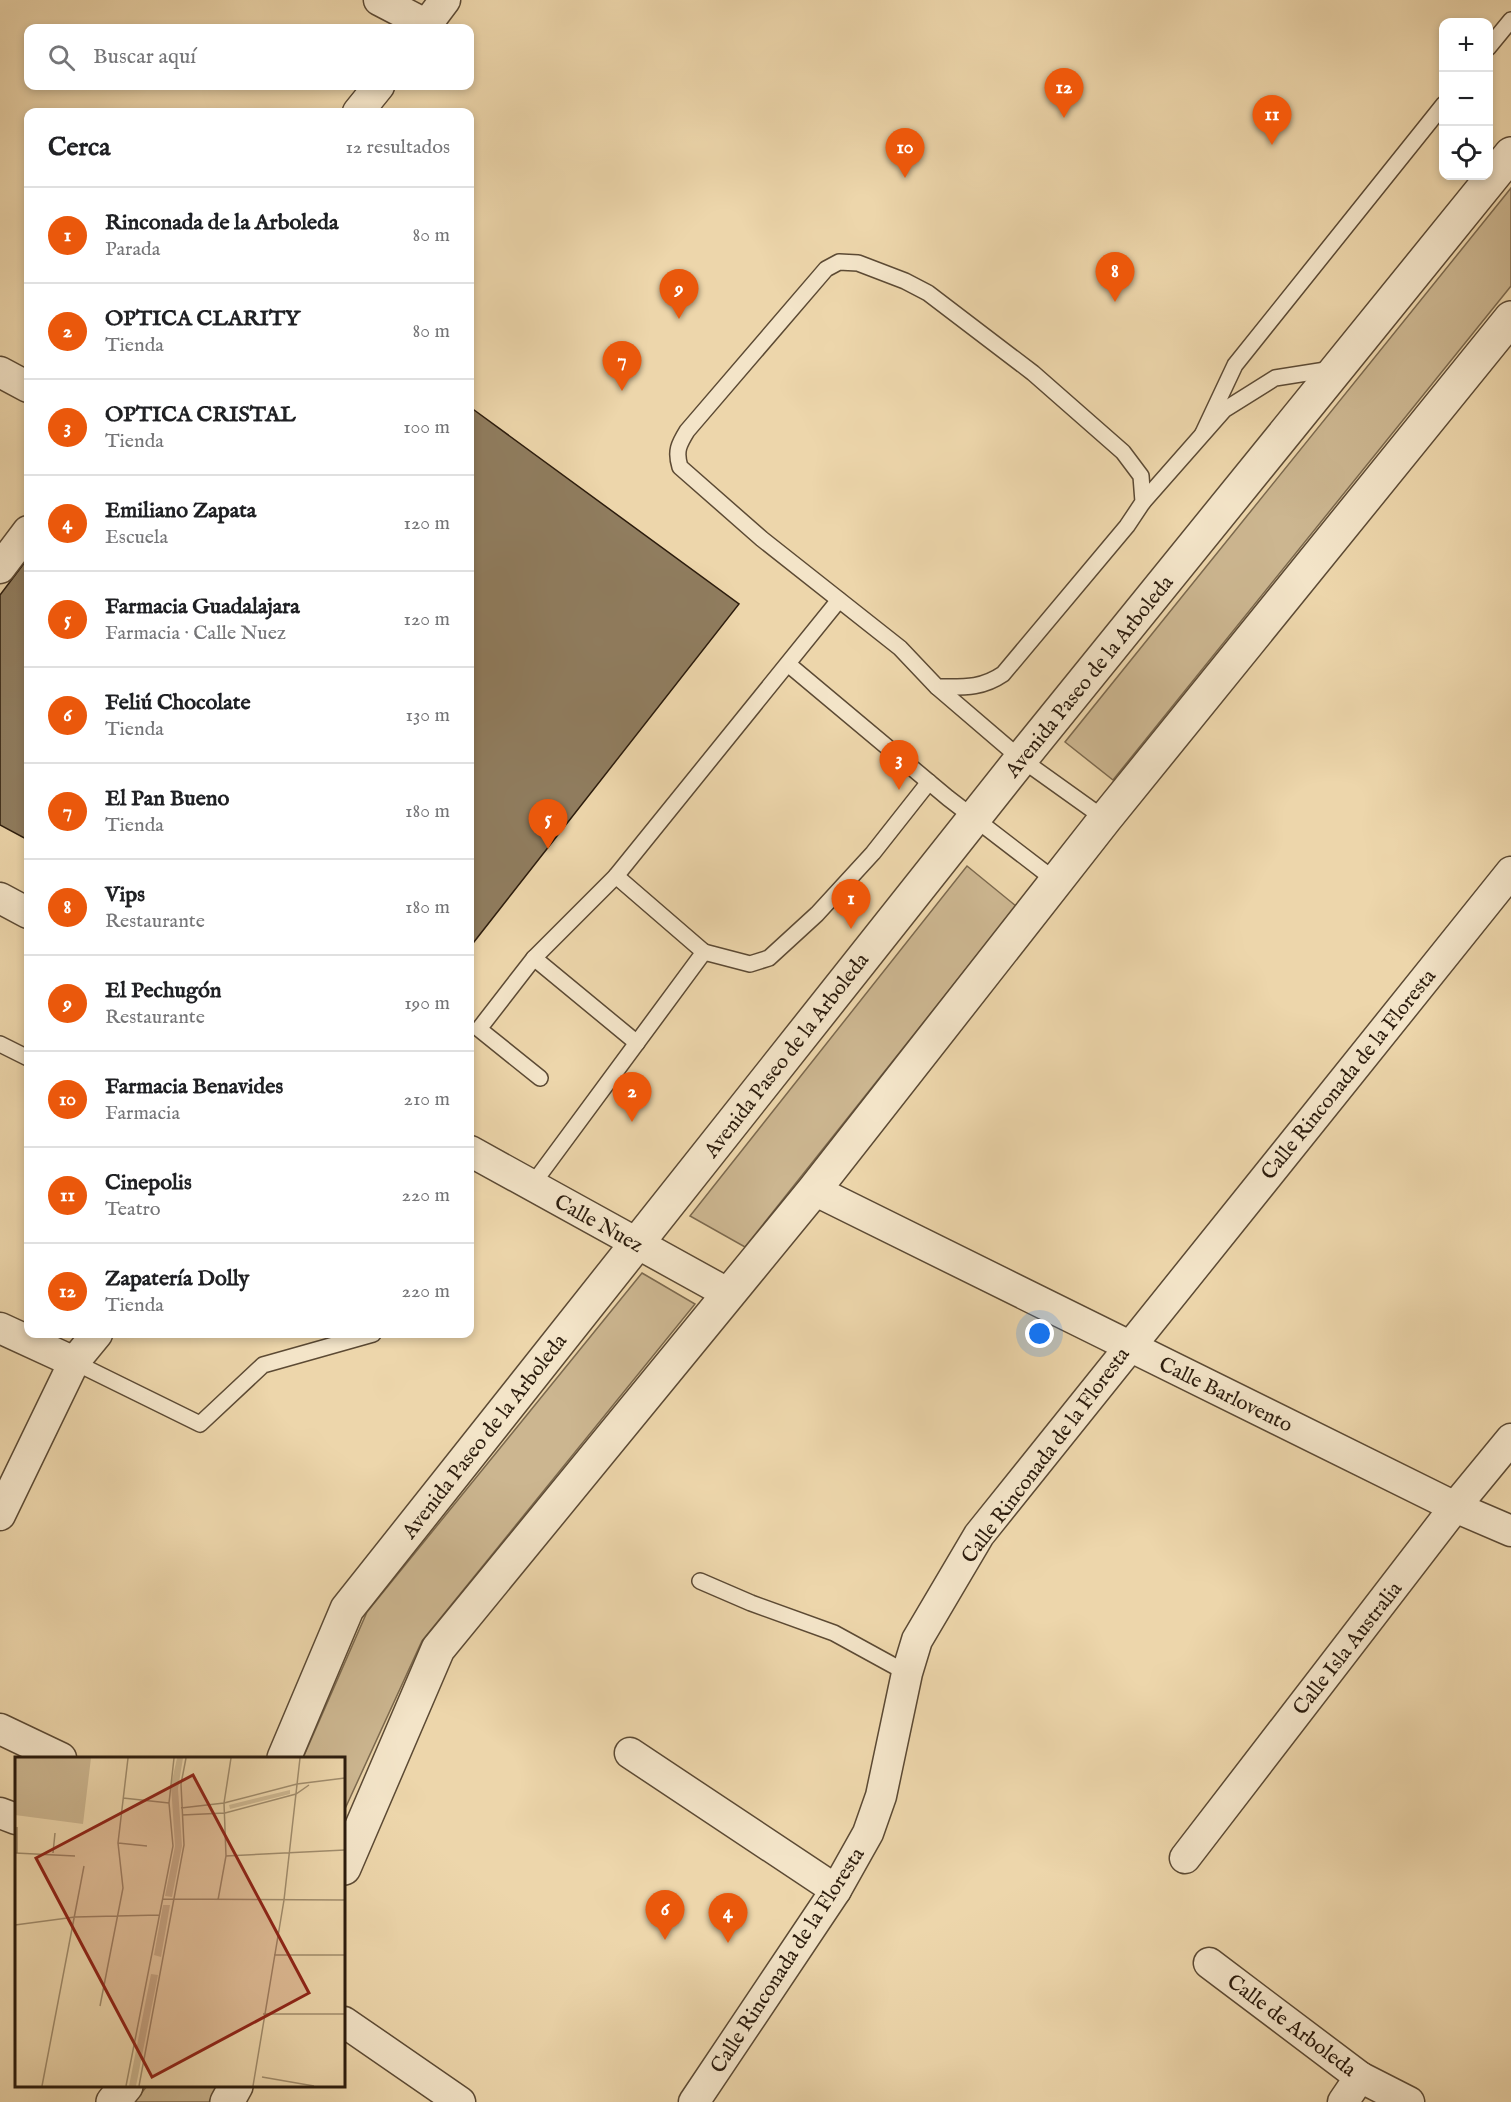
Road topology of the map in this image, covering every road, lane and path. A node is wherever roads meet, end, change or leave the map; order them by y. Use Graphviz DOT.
graph roads {
  1 [pos="379,0"];
  2 [pos="445,0"];
  3 [pos="1511,20"];
  4 [pos="420,24"];
  5 [pos="427,24"];
  6 [pos="1493,42"];
  7 [pos="376,90"];
  8 [pos="361,108"];
  9 [pos="1439,109"];
  10 [pos="1511,154"];
  11 [pos="1511,318"];
  12 [pos="1338,368"];
  13 [pos="0,372"];
  14 [pos="24,385"];
  15 [pos="1203,433"];
  16 [pos="1143,502"];
  17 [pos="24,536"];
  18 [pos="0,568"];
  19 [pos="839,600"];
  20 [pos="788,664"];
  21 [pos="938,687"];
  22 [pos="1021,759"];
  23 [pos="929,782"];
  24 [pos="974,818"];
  25 [pos="1105,819"];
  26 [pos="1511,872"];
  27 [pos="616,876"];
  28 [pos="1056,881"];
  29 [pos="0,898"];
  30 [pos="24,911"];
  31 [pos="704,952"];
  32 [pos="534,958"];
  33 [pos="637,1043"];
  34 [pos="0,1044"];
  35 [pos="24,1056"];
  36 [pos="540,1078"];
  37 [pos="474,1153"];
  38 [pos="532,1185"];
  39 [pos="814,1190"];
  40 [pos="636,1244"];
  41 [pos="729,1294"];
  42 [pos="0,1328"];
  43 [pos="94,1338"];
  44 [pos="359,1338"];
  45 [pos="1128,1346"];
  46 [pos="74,1362"];
  47 [pos="1511,1438"];
  48 [pos="1455,1507"];
  49 [pos="0,1515"];
  50 [pos="1511,1532"];
  51 [pos="700,1581"];
  52 [pos="907,1673"];
  53 [pos="0,1729"];
  54 [pos="630,1753"];
  55 [pos="59,1757"];
  56 [pos="284,1757"];
  57 [pos="0,1813"];
  58 [pos="15,1819"];
  59 [pos="1185,1858"];
  60 [pos="345,1866"];
  61 [pos="836,1890"];
  62 [pos="1209,1963"];
  63 [pos="345,2023"];
  64 [pos="1360,2077"];
  65 [pos="124,2087"];
  66 [pos="235,2087"];
  67 [pos="113,2102"];
  68 [pos="227,2102"];
  69 [pos="460,2102"];
  70 [pos="694,2102"];
  71 [pos="1343,2102"];
  72 [pos="1409,2102"];
  1 -- 4 [label="street"];
  2 -- 5 [label="street"];
  3 -- 6 [label="lane"];
  7 -- 8 [label="street"];
  9 -- 15 [label="lane"];
  10 -- 12 [label="street, Avenida Paseo de la Arboleda"];
  11 -- 25 [label="street"];
  12 -- 15 [label="lane"];
  12 -- 22 [label="street, Avenida Paseo de la Arboleda"];
  13 -- 14 [label="street"];
  15 -- 16 [label="lane"];
  16 -- 19 [label="lane"];
  16 -- 21 [label="lane"];
  17 -- 18 [label="street"];
  19 -- 20 [label="lane"];
  19 -- 21 [label="lane"];
  20 -- 23 [label="lane"];
  20 -- 27 [label="lane"];
  21 -- 22 [label="lane"];
  22 -- 24 [label="street, Avenida Paseo de la Arboleda"];
  22 -- 25 [label="lane"];
  23 -- 24 [label="lane"];
  23 -- 31 [label="lane"];
  24 -- 28 [label="lane"];
  24 -- 40 [label="street, Avenida Paseo de la Arboleda"];
  25 -- 28 [label="street"];
  26 -- 45 [label="street, Calle Rinconada de la Floresta"];
  27 -- 31 [label="lane"];
  27 -- 32 [label="lane"];
  28 -- 39 [label="street"];
  29 -- 30 [label="street"];
  31 -- 33 [label="lane"];
  32 -- 33 [label="lane"];
  32 -- 36 [label="lane"];
  33 -- 38 [label="lane"];
  34 -- 35 [label="lane"];
  37 -- 38 [label="street, Calle Nuez"];
  38 -- 40 [label="street, Calle Nuez"];
  39 -- 41 [label="street"];
  39 -- 45 [label="street, Calle Barlovento"];
  40 -- 41 [label="street, Calle Nuez"];
  40 -- 56 [label="street, Avenida Paseo de la Arboleda"];
  41 -- 60 [label="street"];
  42 -- 46 [label="street"];
  43 -- 46 [label="street"];
  44 -- 46 [label="lane"];
  45 -- 48 [label="street, Calle Barlovento"];
  45 -- 52 [label="street, Calle Rinconada de la Floresta"];
  46 -- 49 [label="street"];
  47 -- 48 [label="street, Calle Isla Australia"];
  48 -- 50 [label="street, Calle Barlovento"];
  48 -- 59 [label="street, Calle Isla Australia"];
  51 -- 52 [label="lane"];
  52 -- 61 [label="street, Calle Rinconada de la Floresta"];
  53 -- 55 [label="street"];
  54 -- 61 [label="street"];
  57 -- 58 [label="street"];
  61 -- 70 [label="street, Calle Rinconada de la Floresta"];
  62 -- 64 [label="street, Calle de Arboleda"];
  63 -- 69 [label="street"];
  64 -- 71 [label="street"];
  64 -- 72 [label="street, Calle de Arboleda"];
  65 -- 67 [label="street"];
  66 -- 68 [label="street"];
}
